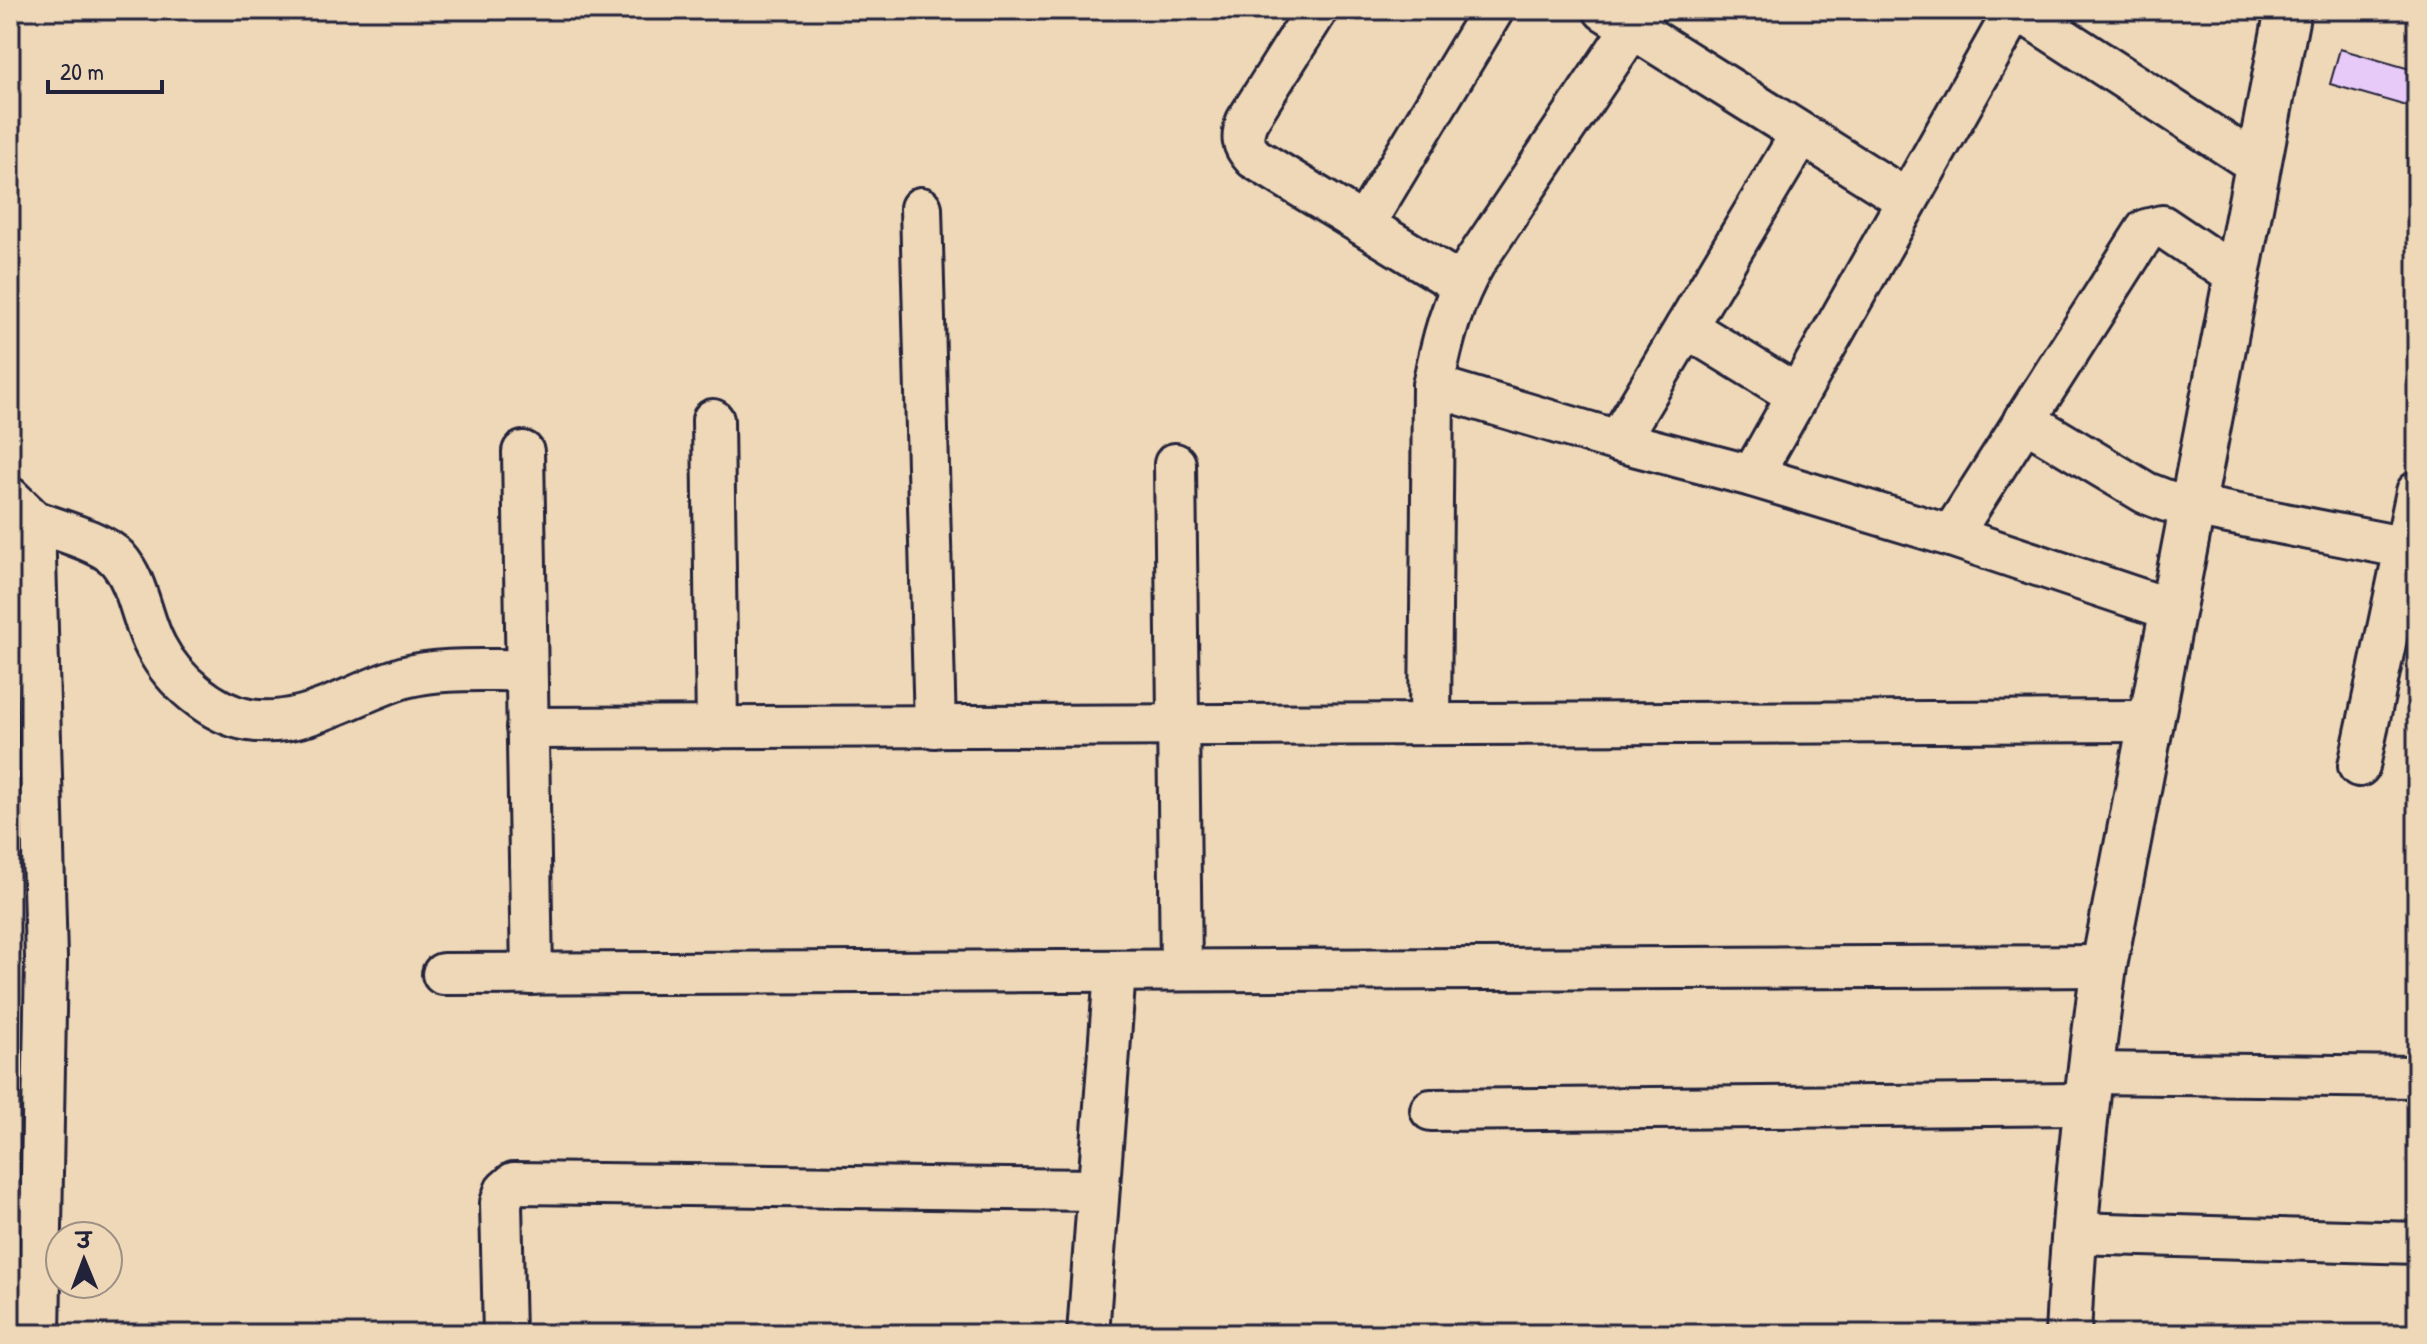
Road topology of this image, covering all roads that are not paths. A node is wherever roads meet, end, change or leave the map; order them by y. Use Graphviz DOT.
graph roads {
  1 [pos="1317,10"];
  2 [pos="1493,10"];
  3 [pos="2017,10"];
  4 [pos="2288,10"];
  5 [pos="1627,16"];
  6 [pos="1801,134"];
  7 [pos="2258,165"];
  8 [pos="1907,200"];
  9 [pos="921,208"];
  10 [pos="1364,224"];
  11 [pos="2236,276"];
  12 [pos="1462,285"];
  13 [pos="1686,327"];
  14 [pos="1433,386"];
  15 [pos="1797,395"];
  16 [pos="713,420"];
  17 [pos="2024,420"];
  18 [pos="1618,441"];
  19 [pos="523,452"];
  20 [pos="1175,464"];
  21 [pos="1752,476"];
  22 [pos="2417,492"];
  23 [pos="2191,505"];
  24 [pos="22,510"];
  25 [pos="1951,536"];
  26 [pos="2412,548"];
  27 [pos="2172,610"];
  28 [pos="526,670"];
  29 [pos="2150,721"];
  30 [pos="1430,724"];
  31 [pos="1178,726"];
  32 [pos="935,727"];
  33 [pos="527,728"];
  34 [pos="717,728"];
  35 [pos="2359,766"];
  36 [pos="2104,966"];
  37 [pos="1181,970"];
  38 [pos="1115,971"];
  39 [pos="443,974"];
  40 [pos="532,974"];
  41 [pos="2417,1077"];
  42 [pos="27,1084"];
  43 [pos="2087,1089"];
  44 [pos="1431,1110"];
  45 [pos="1098,1190"];
  46 [pos="2073,1233"];
  47 [pos="2417,1243"];
  48 [pos="39,1334"];
  49 [pos="504,1334"];
  50 [pos="1088,1334"];
  51 [pos="2068,1334"];
  1 -- 10 [label="street"];
  2 -- 10 [label="street"];
  3 -- 7 [label="street"];
  3 -- 8 [label="street"];
  4 -- 7 [label="street"];
  5 -- 6 [label="street"];
  5 -- 12 [label="street"];
  6 -- 8 [label="street"];
  6 -- 13 [label="street"];
  7 -- 11 [label="street"];
  8 -- 15 [label="street"];
  9 -- 32 [label="street"];
  10 -- 12 [label="street"];
  11 -- 17 [label="street"];
  11 -- 23 [label="street"];
  12 -- 14 [label="street"];
  13 -- 15 [label="street"];
  13 -- 18 [label="street"];
  14 -- 18 [label="street"];
  14 -- 30 [label="street"];
  15 -- 21 [label="street"];
  16 -- 34 [label="street"];
  17 -- 23 [label="street"];
  17 -- 25 [label="street"];
  18 -- 21 [label="street"];
  19 -- 28 [label="street"];
  20 -- 31 [label="street"];
  21 -- 25 [label="street"];
  22 -- 26 [label="street"];
  23 -- 26 [label="street"];
  23 -- 27 [label="street"];
  24 -- 28 [label="street"];
  24 -- 42 [label="street"];
  25 -- 27 [label="street"];
  26 -- 35 [label="street"];
  27 -- 29 [label="street"];
  28 -- 33 [label="street"];
  29 -- 30 [label="street"];
  29 -- 36 [label="street"];
  30 -- 31 [label="street"];
  31 -- 32 [label="street"];
  31 -- 37 [label="street"];
  32 -- 34 [label="street"];
  33 -- 34 [label="street"];
  33 -- 40 [label="street"];
  36 -- 37 [label="street"];
  36 -- 43 [label="street"];
  37 -- 38 [label="street"];
  38 -- 40 [label="street"];
  38 -- 45 [label="street"];
  39 -- 40 [label="street"];
  41 -- 43 [label="street"];
  42 -- 48 [label="street"];
  43 -- 44 [label="street"];
  43 -- 46 [label="street"];
  45 -- 49 [label="street"];
  45 -- 50 [label="street"];
  46 -- 47 [label="street"];
  46 -- 51 [label="street"];
}
